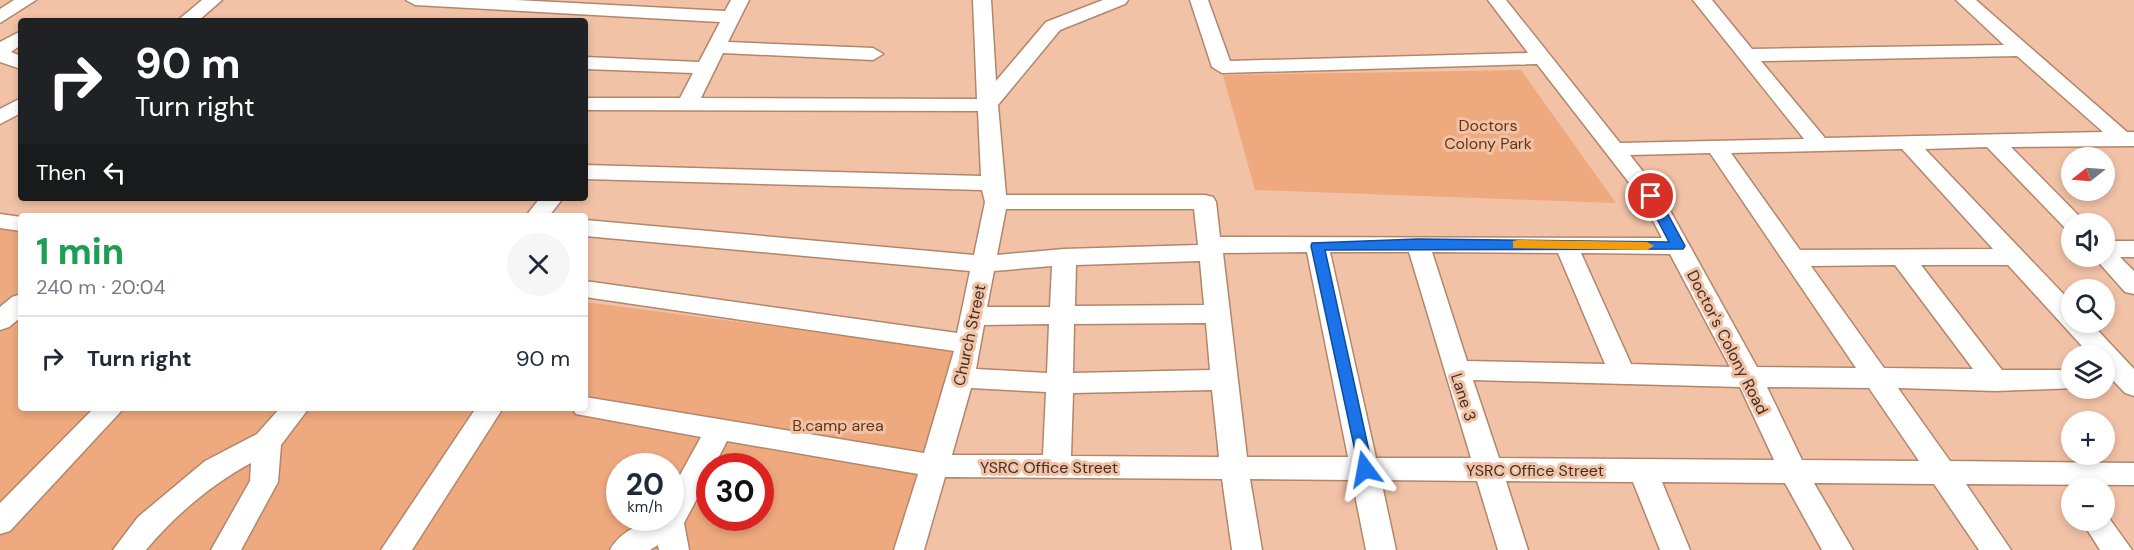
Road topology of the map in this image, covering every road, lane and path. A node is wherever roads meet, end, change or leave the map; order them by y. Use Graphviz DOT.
graph roads {
  1 [pos="27,0"];
  2 [pos="213,0"];
  3 [pos="415,0"];
  4 [pos="982,0"];
  5 [pos="1119,0"];
  6 [pos="1199,0"];
  7 [pos="1497,0"];
  8 [pos="1702,0"];
  9 [pos="1965,0"];
  10 [pos="479,2"];
  11 [pos="736,8"];
  12 [pos="0,17"];
  13 [pos="190,18"];
  14 [pos="466,18"];
  15 [pos="0,30"];
  16 [pos="18,32"];
  17 [pos="18,39"];
  18 [pos="715,47"];
  19 [pos="2022,50"];
  20 [pos="0,53"];
  21 [pos="873,54"];
  22 [pos="1748,55"];
  23 [pos="1544,58"];
  24 [pos="18,62"];
  25 [pos="588,63"];
  26 [pos="703,68"];
  27 [pos="588,105"];
  28 [pos="687,105"];
  29 [pos="987,105"];
  30 [pos="18,106"];
  31 [pos="0,118"];
  32 [pos="2130,140"];
  33 [pos="1993,141"];
  34 [pos="1907,142"];
  35 [pos="1820,144"];
  36 [pos="1716,147"];
  37 [pos="1617,149"];
  38 [pos="588,172"];
  39 [pos="994,193"];
  40 [pos="550,201"];
  41 [pos="540,213"];
  42 [pos="2063,213"];
  43 [pos="0,221"];
  44 [pos="18,224"];
  45 [pos="588,228"];
  46 [pos="1418,244"];
  47 [pos="1566,245"];
  48 [pos="1317,246"];
  49 [pos="1678,246"];
  50 [pos="1210,249"];
  51 [pos="2115,249"];
  52 [pos="2134,249"];
  53 [pos="1064,257"];
  54 [pos="1902,257"];
  55 [pos="2013,257"];
  56 [pos="1796,258"];
  57 [pos="983,264"];
  58 [pos="2115,266"];
  59 [pos="2134,286"];
  60 [pos="588,289"];
  61 [pos="18,306"];
  62 [pos="2061,307"];
  63 [pos="1218,314"];
  64 [pos="973,316"];
  65 [pos="1064,317"];
  66 [pos="0,322"];
  67 [pos="18,325"];
  68 [pos="2084,333"];
  69 [pos="968,344"];
  70 [pos="1456,370"];
  71 [pos="1623,375"];
  72 [pos="1749,377"];
  73 [pos="961,378"];
  74 [pos="1879,379"];
  75 [pos="1225,380"];
  76 [pos="1996,381"];
  77 [pos="2061,381"];
  78 [pos="2125,382"];
  79 [pos="1059,384"];
  80 [pos="588,408"];
  81 [pos="108,411"];
  82 [pos="293,411"];
  83 [pos="488,411"];
  84 [pos="719,430"];
  85 [pos="267,442"];
  86 [pos="936,466"];
  87 [pos="1058,467"];
  88 [pos="1234,468"];
  89 [pos="1365,469"];
  90 [pos="1487,470"];
  91 [pos="1643,471"];
  92 [pos="1793,472"];
  93 [pos="1944,474"];
  94 [pos="2134,474"];
  95 [pos="2105,477"];
  96 [pos="2061,481"];
  97 [pos="0,522"];
  98 [pos="2103,531"];
  99 [pos="671,537"];
  100 [pos="128,550"];
  101 [pos="226,550"];
  102 [pos="396,550"];
  103 [pos="625,550"];
  104 [pos="909,550"];
  105 [pos="1247,550"];
  106 [pos="1381,550"];
  107 [pos="1513,550"];
  108 [pos="1675,550"];
  109 [pos="1838,550"];
  110 [pos="1996,550"];
  111 [pos="2117,550"];
  1 -- 12 [label="street"];
  2 -- 13 [label="street"];
  3 -- 10 [label="street"];
  4 -- 29 [label="street, Church Street"];
  5 -- 29 [label="street"];
  6 -- 23 [label="street"];
  7 -- 23 [label="street, Doctor's Colony Road"];
  8 -- 22 [label="street"];
  9 -- 19 [label="street"];
  10 -- 11 [label="street"];
  10 -- 14 [label="street"];
  11 -- 18 [label="street"];
  15 -- 16 [label="street"];
  17 -- 20 [label="street"];
  18 -- 21 [label="street"];
  18 -- 26 [label="street"];
  19 -- 22 [label="street"];
  19 -- 32 [label="street"];
  20 -- 24 [label="street"];
  22 -- 35 [label="street"];
  23 -- 37 [label="street, Doctor's Colony Road"];
  25 -- 26 [label="street"];
  26 -- 28 [label="street"];
  27 -- 28 [label="street"];
  28 -- 29 [label="street"];
  29 -- 39 [label="street, Church Street"];
  30 -- 31 [label="street"];
  32 -- 33 [label="street"];
  33 -- 34 [label="street"];
  33 -- 42 [label="street"];
  34 -- 35 [label="street"];
  34 -- 55 [label="street"];
  35 -- 36 [label="street"];
  36 -- 37 [label="street"];
  36 -- 56 [label="street"];
  37 -- 49 [label="street, Doctor's Colony Road"];
  38 -- 39 [label="street"];
  39 -- 50 [label="street"];
  39 -- 57 [label="street, Church Street"];
  40 -- 41 [label="street"];
  43 -- 44 [label="street"];
  45 -- 57 [label="street"];
  46 -- 47 [label="street"];
  46 -- 48 [label="street"];
  46 -- 70 [label="street, Lane 3"];
  47 -- 49 [label="street"];
  47 -- 71 [label="street"];
  48 -- 50 [label="street"];
  48 -- 89 [label="street"];
  49 -- 72 [label="street, Doctor's Colony Road"];
  50 -- 53 [label="street"];
  50 -- 63 [label="street"];
  51 -- 52 [label="street"];
  53 -- 57 [label="street"];
  53 -- 65 [label="street"];
  54 -- 55 [label="street"];
  54 -- 56 [label="street"];
  54 -- 76 [label="street"];
  55 -- 62 [label="street"];
  56 -- 74 [label="street"];
  57 -- 64 [label="street, Church Street"];
  58 -- 59 [label="street"];
  60 -- 69 [label="street"];
  61 -- 66 [label="street"];
  63 -- 65 [label="street"];
  63 -- 75 [label="street"];
  64 -- 65 [label="street"];
  64 -- 69 [label="street, Church Street"];
  65 -- 79 [label="street"];
  66 -- 67 [label="street"];
  68 -- 78 [label="street"];
  69 -- 73 [label="street, Church Street"];
  70 -- 71 [label="street"];
  70 -- 90 [label="street, Lane 3"];
  71 -- 72 [label="street"];
  72 -- 74 [label="street"];
  72 -- 92 [label="street, Doctor's Colony Road"];
  73 -- 79 [label="street"];
  73 -- 86 [label="street, Church Street"];
  74 -- 76 [label="street"];
  74 -- 93 [label="street"];
  75 -- 79 [label="street"];
  75 -- 88 [label="street"];
  76 -- 77 [label="street"];
  79 -- 87 [label="street"];
  80 -- 84 [label="street, YSRC Office Street"];
  81 -- 97 [label="street"];
  82 -- 85 [label="street"];
  83 -- 102 [label="street"];
  84 -- 86 [label="street, YSRC Office Street"];
  84 -- 99 [label="street"];
  85 -- 100 [label="street"];
  85 -- 101 [label="street"];
  86 -- 87 [label="street, YSRC Office Street"];
  86 -- 104 [label="street, Church Street"];
  87 -- 88 [label="street, YSRC Office Street"];
  88 -- 89 [label="street, YSRC Office Street"];
  88 -- 105 [label="street"];
  89 -- 90 [label="street, YSRC Office Street"];
  89 -- 106 [label="street"];
  90 -- 91 [label="street, YSRC Office Street"];
  90 -- 107 [label="street, Lane 3"];
  91 -- 92 [label="street, YSRC Office Street"];
  91 -- 108 [label="street"];
  92 -- 93 [label="street, YSRC Office Street"];
  92 -- 109 [label="street, Doctor's Colony Road"];
  93 -- 96 [label="street, YSRC Office Street"];
  93 -- 110 [label="street"];
  94 -- 95 [label="street, YSRC Office Street"];
  98 -- 111 [label="street"];
  99 -- 103 [label="street"];
}
